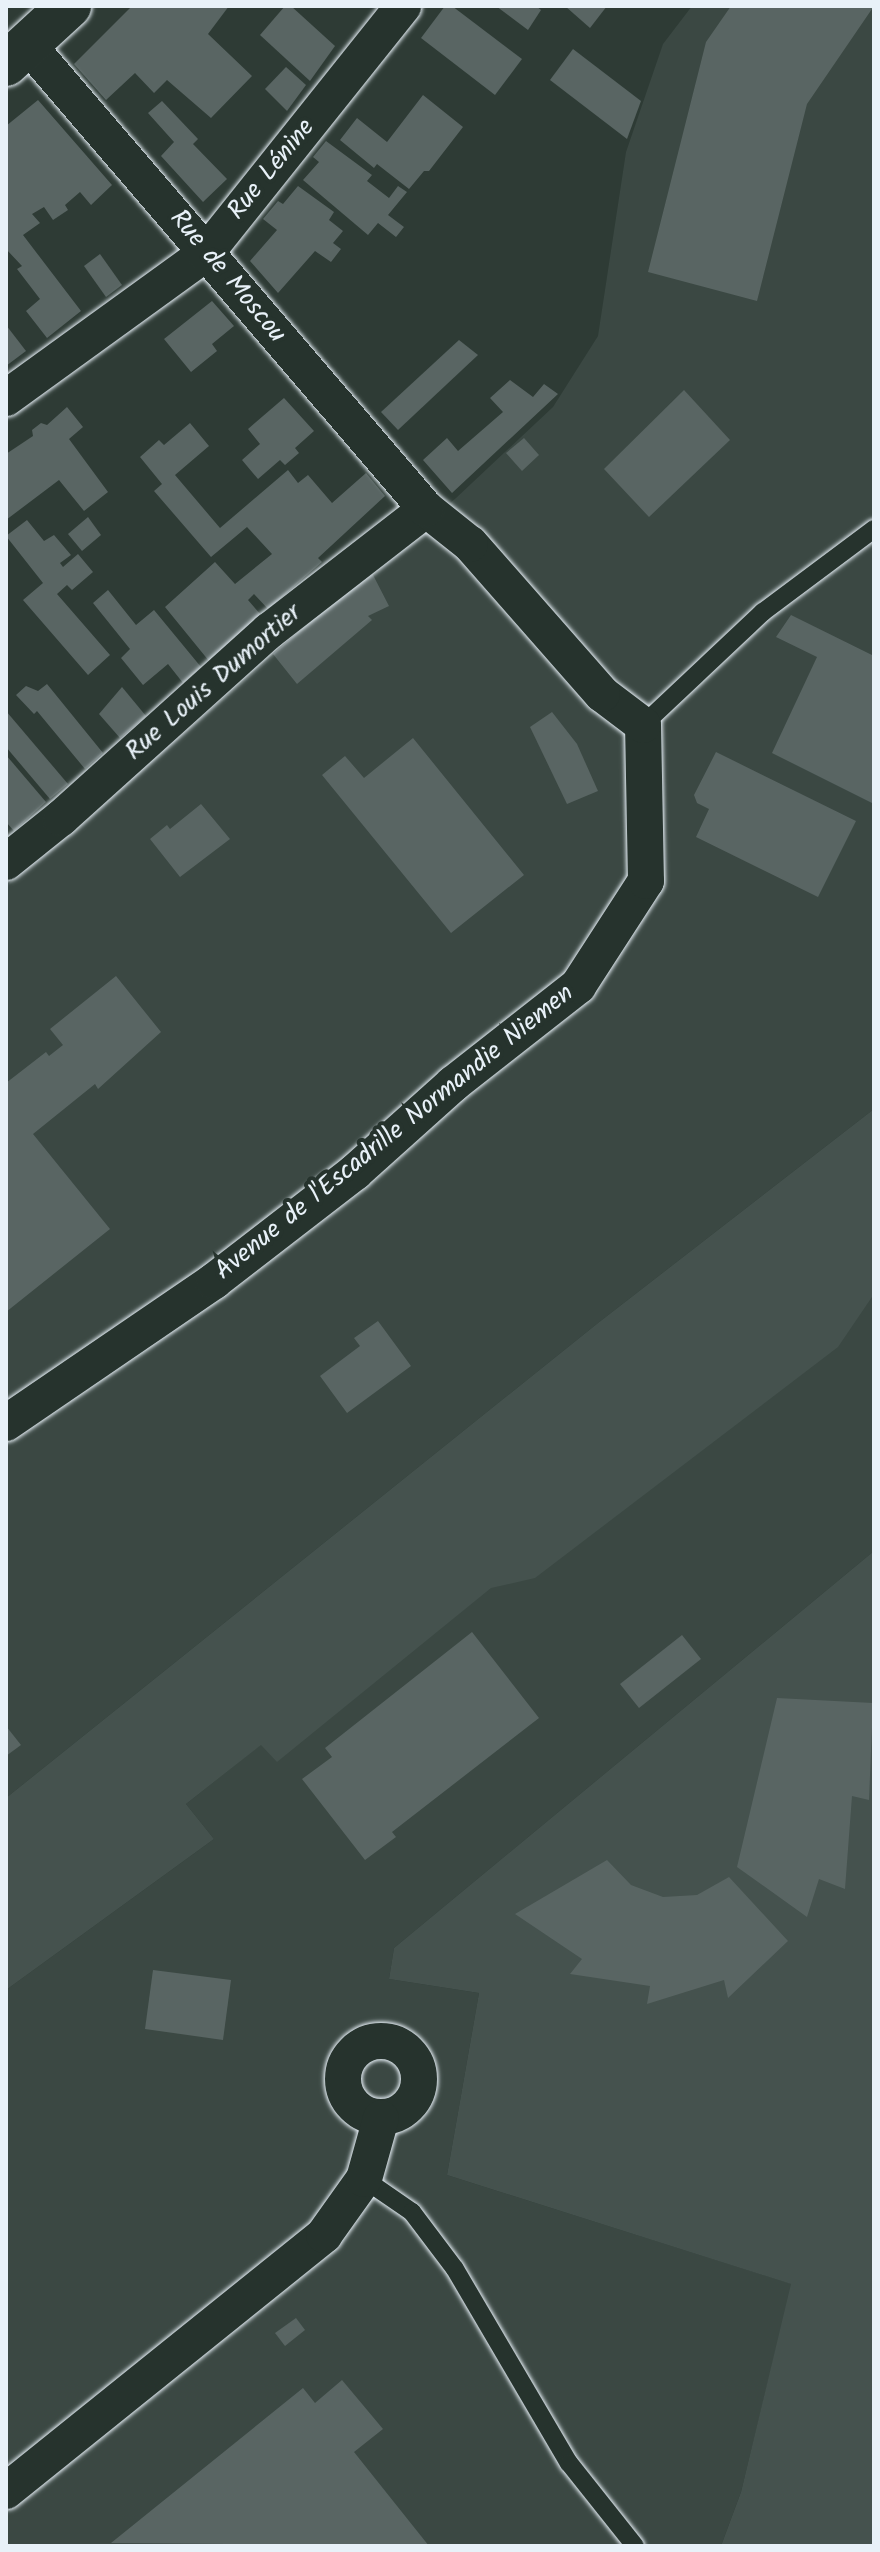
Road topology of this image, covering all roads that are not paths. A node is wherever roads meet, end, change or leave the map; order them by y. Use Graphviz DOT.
graph roads {
  1 [pos="69,6"];
  2 [pos="403,6"];
  3 [pos="17,54"];
  4 [pos="206,253"];
  5 [pos="6,398"];
  6 [pos="426,509"];
  7 [pos="874,529"];
  8 [pos="643,725"];
  9 [pos="6,862"];
  10 [pos="6,1423"];
  11 [pos="381,2118"];
  12 [pos="364,2179"];
  13 [pos="6,2491"];
  14 [pos="635,2546"];
  1 -- 3 [label="main road"];
  2 -- 4 [label="street, Rue Lénine"];
  3 -- 4 [label="street, Rue de Moscou"];
  4 -- 5 [label="street, Rue Lénine"];
  4 -- 6 [label="street, Rue de Moscou"];
  6 -- 8 [label="street"];
  6 -- 9 [label="street, Rue Louis Dumortier"];
  7 -- 8 [label="lane"];
  8 -- 10 [label="street, Avenue de l'Escadrille Normandie Niemen"];
  11 -- 12 [label="street"];
  12 -- 13 [label="street"];
  12 -- 14 [label="lane"];
}
